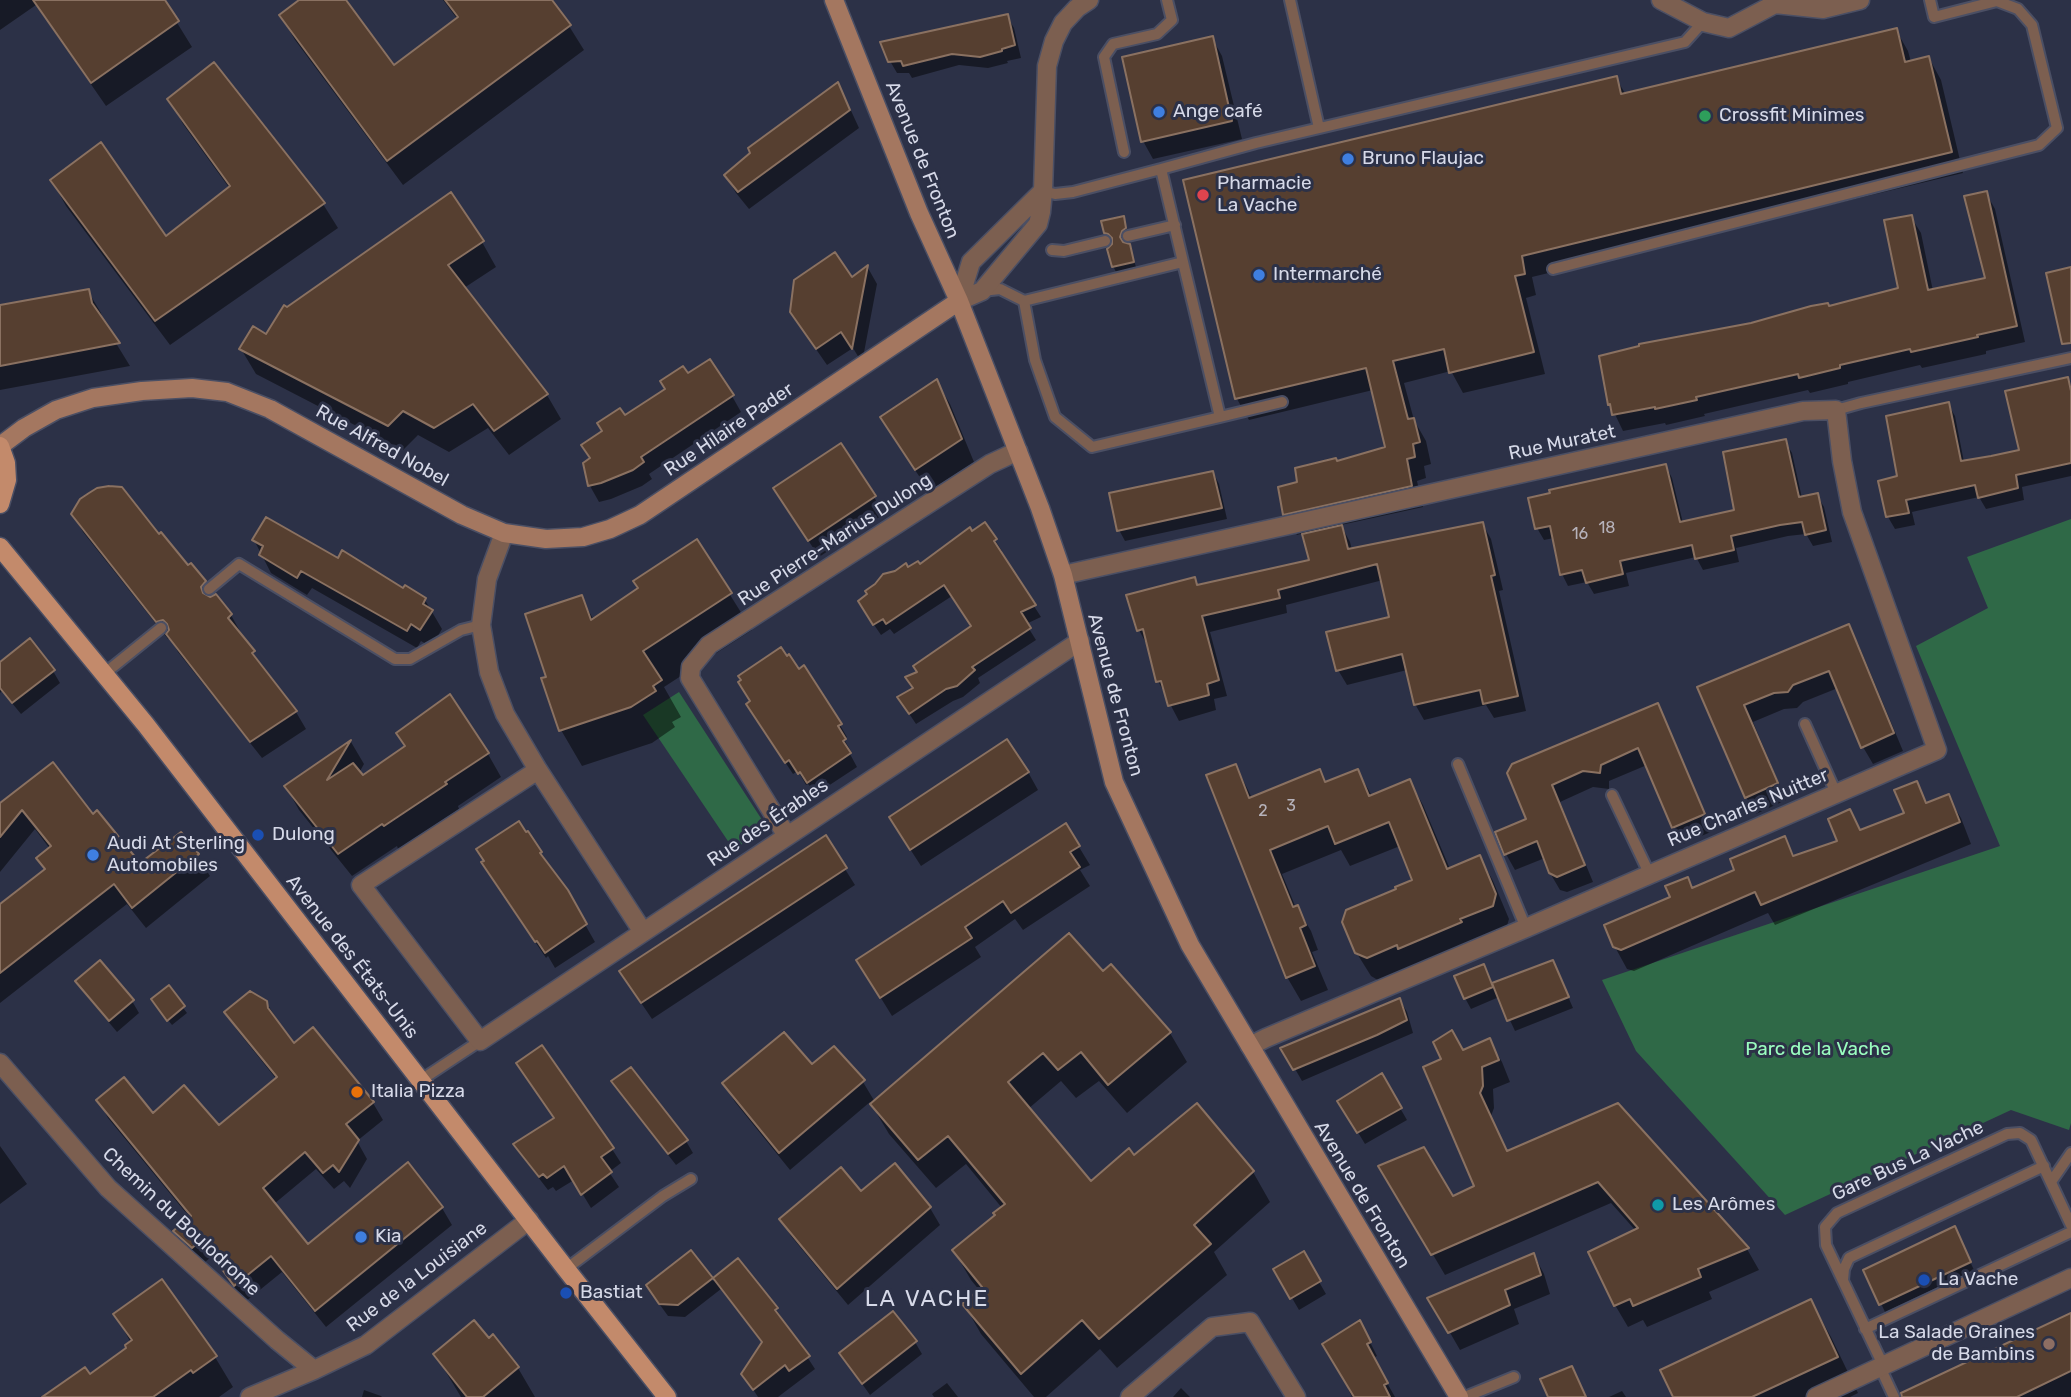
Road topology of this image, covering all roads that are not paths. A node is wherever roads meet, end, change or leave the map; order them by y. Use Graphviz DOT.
graph roads {
  1 [pos="834,0"];
  2 [pos="1089,0"];
  3 [pos="1167,0"];
  4 [pos="1290,0"];
  5 [pos="1661,0"];
  6 [pos="1860,0"];
  7 [pos="1930,0"];
  8 [pos="1776,2"];
  9 [pos="1703,22"];
  10 [pos="1320,128"];
  11 [pos="1124,152"];
  12 [pos="1161,169"];
  13 [pos="1043,191"];
  14 [pos="1175,225"];
  15 [pos="1128,236"];
  16 [pos="1105,241"];
  17 [pos="1052,250"];
  18 [pos="1183,262"];
  19 [pos="1553,269"];
  20 [pos="982,291"];
  21 [pos="958,301"];
  22 [pos="1024,301"];
  23 [pos="2071,358"];
  24 [pos="1282,402"];
  25 [pos="1836,410"];
  26 [pos="1220,417"];
  27 [pos="0,446"];
  28 [pos="1018,450"];
  29 [pos="0,504"];
  30 [pos="504,533"];
  31 [pos="0,547"];
  32 [pos="1063,576"];
  33 [pos="209,589"];
  34 [pos="481,625"];
  35 [pos="161,628"];
  36 [pos="1080,641"];
  37 [pos="104,674"];
  38 [pos="1805,724"];
  39 [pos="1458,764"];
  40 [pos="538,770"];
  41 [pos="1836,793"];
  42 [pos="1612,796"];
  43 [pos="787,836"];
  44 [pos="1649,873"];
  45 [pos="1526,928"];
  46 [pos="643,932"];
  47 [pos="480,1041"];
  48 [pos="1250,1046"];
  49 [pos="0,1063"];
  50 [pos="421,1080"];
  51 [pos="2071,1153"];
  52 [pos="2044,1166"];
  53 [pos="691,1179"];
  54 [pos="2051,1182"];
  55 [pos="528,1220"];
  56 [pos="2071,1225"];
  57 [pos="2071,1232"];
  58 [pos="566,1269"];
  59 [pos="2071,1278"];
  60 [pos="1843,1283"];
  61 [pos="1865,1329"];
  62 [pos="1882,1366"];
  63 [pos="314,1370"];
  64 [pos="1514,1377"];
  65 [pos="250,1397"];
  66 [pos="667,1397"];
  67 [pos="1130,1397"];
  68 [pos="1296,1397"];
  69 [pos="1459,1397"];
  70 [pos="1465,1397"];
  71 [pos="1816,1397"];
  72 [pos="1894,1397"];
  1 -- 21 [label="street, Avenue de Fronton"];
  2 -- 13 [label="street"];
  3 -- 11 [label="lane"];
  4 -- 10 [label="lane"];
  5 -- 9 [label="street"];
  6 -- 8 [label="street"];
  7 -- 19 [label="lane"];
  8 -- 9 [label="street"];
  9 -- 10 [label="lane"];
  10 -- 12 [label="lane"];
  12 -- 13 [label="lane"];
  12 -- 14 [label="lane"];
  13 -- 20 [label="street"];
  13 -- 21 [label="street"];
  14 -- 15 [label="lane"];
  14 -- 18 [label="lane"];
  16 -- 17 [label="lane"];
  18 -- 22 [label="lane"];
  18 -- 26 [label="lane"];
  20 -- 21 [label="street"];
  20 -- 22 [label="lane"];
  21 -- 28 [label="street, Avenue de Fronton"];
  21 -- 30 [label="street, Rue Hilaire Pader"];
  22 -- 26 [label="lane"];
  23 -- 25 [label="lane, Rue Muratet"];
  24 -- 26 [label="lane"];
  25 -- 32 [label="street, Rue Muratet"];
  25 -- 41 [label="street, Rue Charles Nuitter"];
  27 -- 29 [label="main road"];
  27 -- 30 [label="street, Rue Alfred Nobel"];
  28 -- 32 [label="street, Avenue de Fronton"];
  28 -- 43 [label="street, Rue Pierre-Marius Dulong"];
  30 -- 34 [label="street"];
  31 -- 37 [label="main road, Avenue des États-Unis"];
  32 -- 36 [label="street, Avenue de Fronton"];
  33 -- 34 [label="lane"];
  34 -- 40 [label="street"];
  35 -- 37 [label="lane"];
  36 -- 43 [label="street, Rue des Érables"];
  36 -- 48 [label="street, Avenue de Fronton"];
  37 -- 50 [label="main road, Avenue des États-Unis"];
  38 -- 41 [label="lane"];
  39 -- 45 [label="lane"];
  40 -- 46 [label="street"];
  40 -- 47 [label="street"];
  41 -- 44 [label="street, Rue Charles Nuitter"];
  42 -- 44 [label="lane"];
  43 -- 46 [label="street, Rue des Érables"];
  44 -- 45 [label="street, Rue Charles Nuitter"];
  45 -- 48 [label="street, Rue Charles Nuitter"];
  46 -- 47 [label="street, Rue des Érables"];
  47 -- 50 [label="lane"];
  48 -- 69 [label="street, Avenue de Fronton"];
  49 -- 63 [label="street, Chemin du Boulodrome"];
  50 -- 55 [label="main road, Avenue des États-Unis"];
  51 -- 54 [label="lane"];
  52 -- 54 [label="lane, Gare Bus La Vache"];
  52 -- 60 [label="lane"];
  52 -- 60 [label="lane, Gare Bus La Vache"];
  53 -- 58 [label="lane"];
  54 -- 56 [label="lane, Gare Bus La Vache"];
  55 -- 58 [label="main road, Avenue des États-Unis"];
  55 -- 63 [label="street, Rue de la Louisiane"];
  57 -- 61 [label="lane"];
  58 -- 66 [label="main road, Avenue des États-Unis"];
  59 -- 62 [label="street"];
  60 -- 61 [label="lane, Gare Bus La Vache"];
  61 -- 62 [label="lane, Gare Bus La Vache"];
  62 -- 71 [label="street"];
  62 -- 72 [label="lane, Gare Bus La Vache"];
  63 -- 65 [label="street, Rue de la Louisiane"];
  64 -- 70 [label="lane"];
  67 -- 68 [label="street"];
}
